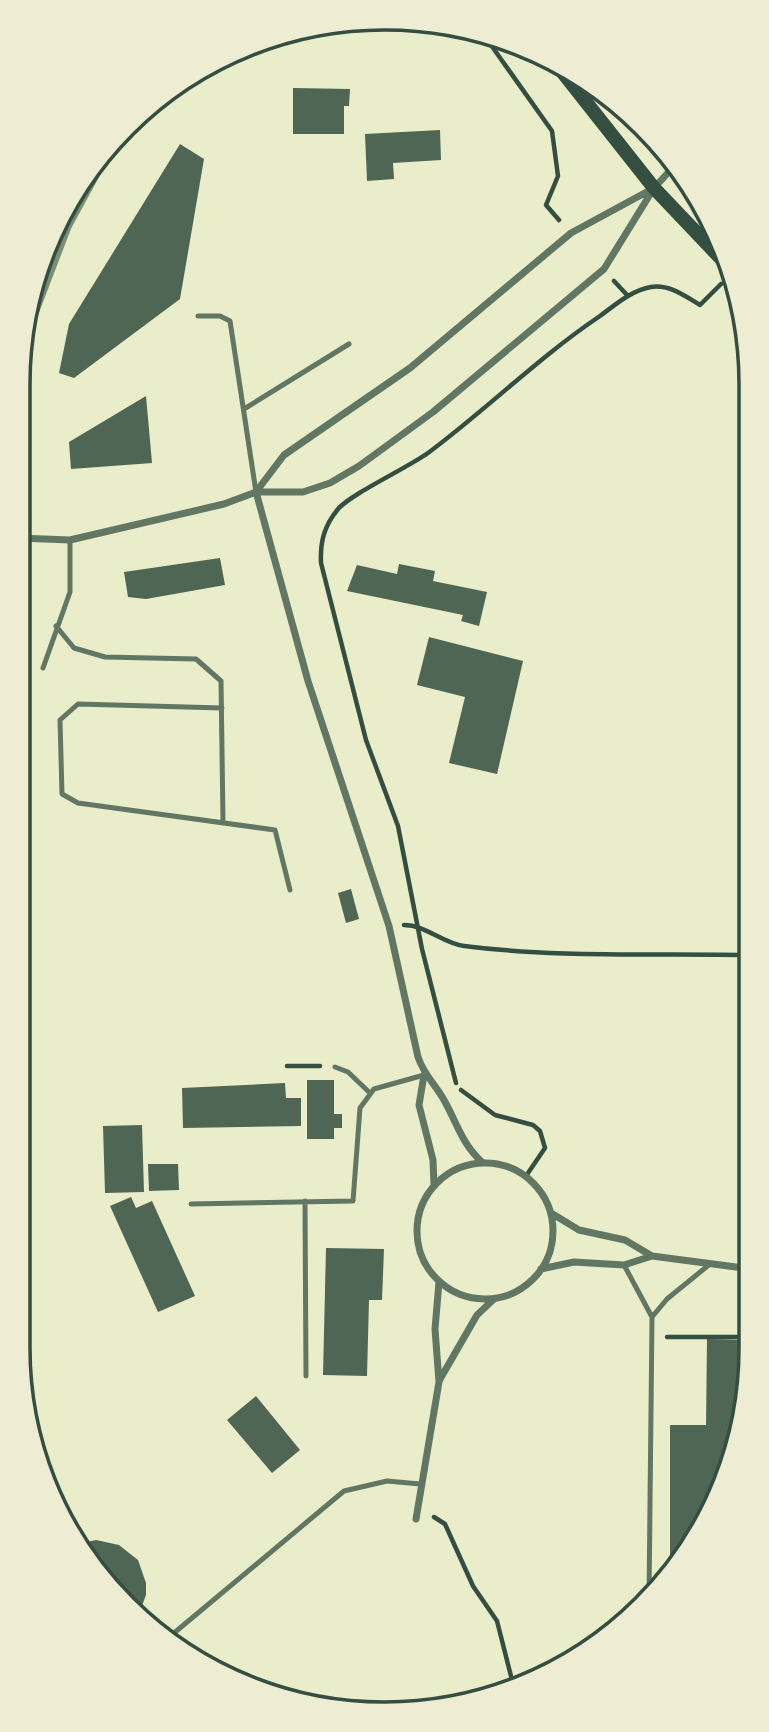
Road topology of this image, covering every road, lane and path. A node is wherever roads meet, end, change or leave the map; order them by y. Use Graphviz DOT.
graph roads {
  1 [pos="492,47"];
  2 [pos="571,83"];
  3 [pos="668,172"];
  4 [pos="654,188"];
  5 [pos="571,233"];
  6 [pos="712,249"];
  7 [pos="604,269"];
  8 [pos="712,293"];
  9 [pos="628,296"];
  10 [pos="198,316"];
  11 [pos="349,344"];
  12 [pos="244,409"];
  13 [pos="256,492"];
  14 [pos="30,538"];
  15 [pos="70,540"];
  16 [pos="56,626"];
  17 [pos="43,668"];
  18 [pos="222,708"];
  19 [pos="223,821"];
  20 [pos="290,890"];
  21 [pos="417,925"];
  22 [pos="739,955"];
  23 [pos="288,1066"];
  24 [pos="335,1067"];
  25 [pos="424,1075"];
  26 [pos="370,1093"];
  27 [pos="482,1162"];
  28 [pos="526,1176"];
  29 [pos="434,1185"];
  30 [pos="305,1201"];
  31 [pos="191,1204"];
  32 [pos="551,1213"];
  33 [pos="652,1256"];
  34 [pos="624,1265"];
  35 [pos="710,1265"];
  36 [pos="739,1268"];
  37 [pos="541,1269"];
  38 [pos="439,1282"];
  39 [pos="494,1299"];
  40 [pos="652,1317"];
  41 [pos="652,1337"];
  42 [pos="739,1337"];
  43 [pos="306,1376"];
  44 [pos="439,1382"];
  45 [pos="420,1484"];
  46 [pos="417,1503"];
  47 [pos="416,1519"];
  48 [pos="649,1583"];
  49 [pos="174,1633"];
  50 [pos="512,1678"];
  1 -- 5 [label="path"];
  2 -- 4 [label="main road"];
  3 -- 4 [label="street"];
  4 -- 5 [label="street"];
  4 -- 6 [label="main road"];
  4 -- 7 [label="street"];
  5 -- 13 [label="street"];
  7 -- 9 [label="path"];
  7 -- 13 [label="street"];
  8 -- 9 [label="path"];
  9 -- 21 [label="path"];
  10 -- 12 [label="lane"];
  11 -- 12 [label="lane"];
  12 -- 13 [label="lane"];
  13 -- 15 [label="street"];
  13 -- 25 [label="street"];
  14 -- 15 [label="street"];
  15 -- 16 [label="lane"];
  16 -- 17 [label="lane"];
  16 -- 18 [label="lane"];
  18 -- 19 [label="lane"];
  18 -- 19 [label="lane"];
  19 -- 20 [label="lane"];
  21 -- 22 [label="path"];
  21 -- 28 [label="path"];
  23 -- 24 [label="path"];
  24 -- 26 [label="lane"];
  25 -- 26 [label="lane"];
  25 -- 27 [label="street"];
  25 -- 29 [label="street"];
  26 -- 30 [label="lane"];
  27 -- 28 [label="street"];
  27 -- 29 [label="street"];
  28 -- 32 [label="street"];
  29 -- 38 [label="street"];
  30 -- 31 [label="lane"];
  30 -- 43 [label="lane"];
  32 -- 33 [label="street"];
  32 -- 37 [label="street"];
  33 -- 34 [label="street"];
  33 -- 35 [label="street"];
  34 -- 37 [label="street"];
  34 -- 40 [label="lane"];
  35 -- 36 [label="street"];
  35 -- 40 [label="lane"];
  37 -- 39 [label="street"];
  38 -- 39 [label="street"];
  38 -- 44 [label="street"];
  39 -- 44 [label="street"];
  40 -- 41 [label="lane"];
  41 -- 42 [label="path"];
  41 -- 48 [label="lane"];
  44 -- 45 [label="street"];
  45 -- 46 [label="street"];
  45 -- 49 [label="lane"];
  46 -- 47 [label="street"];
  46 -- 50 [label="path"];
}
